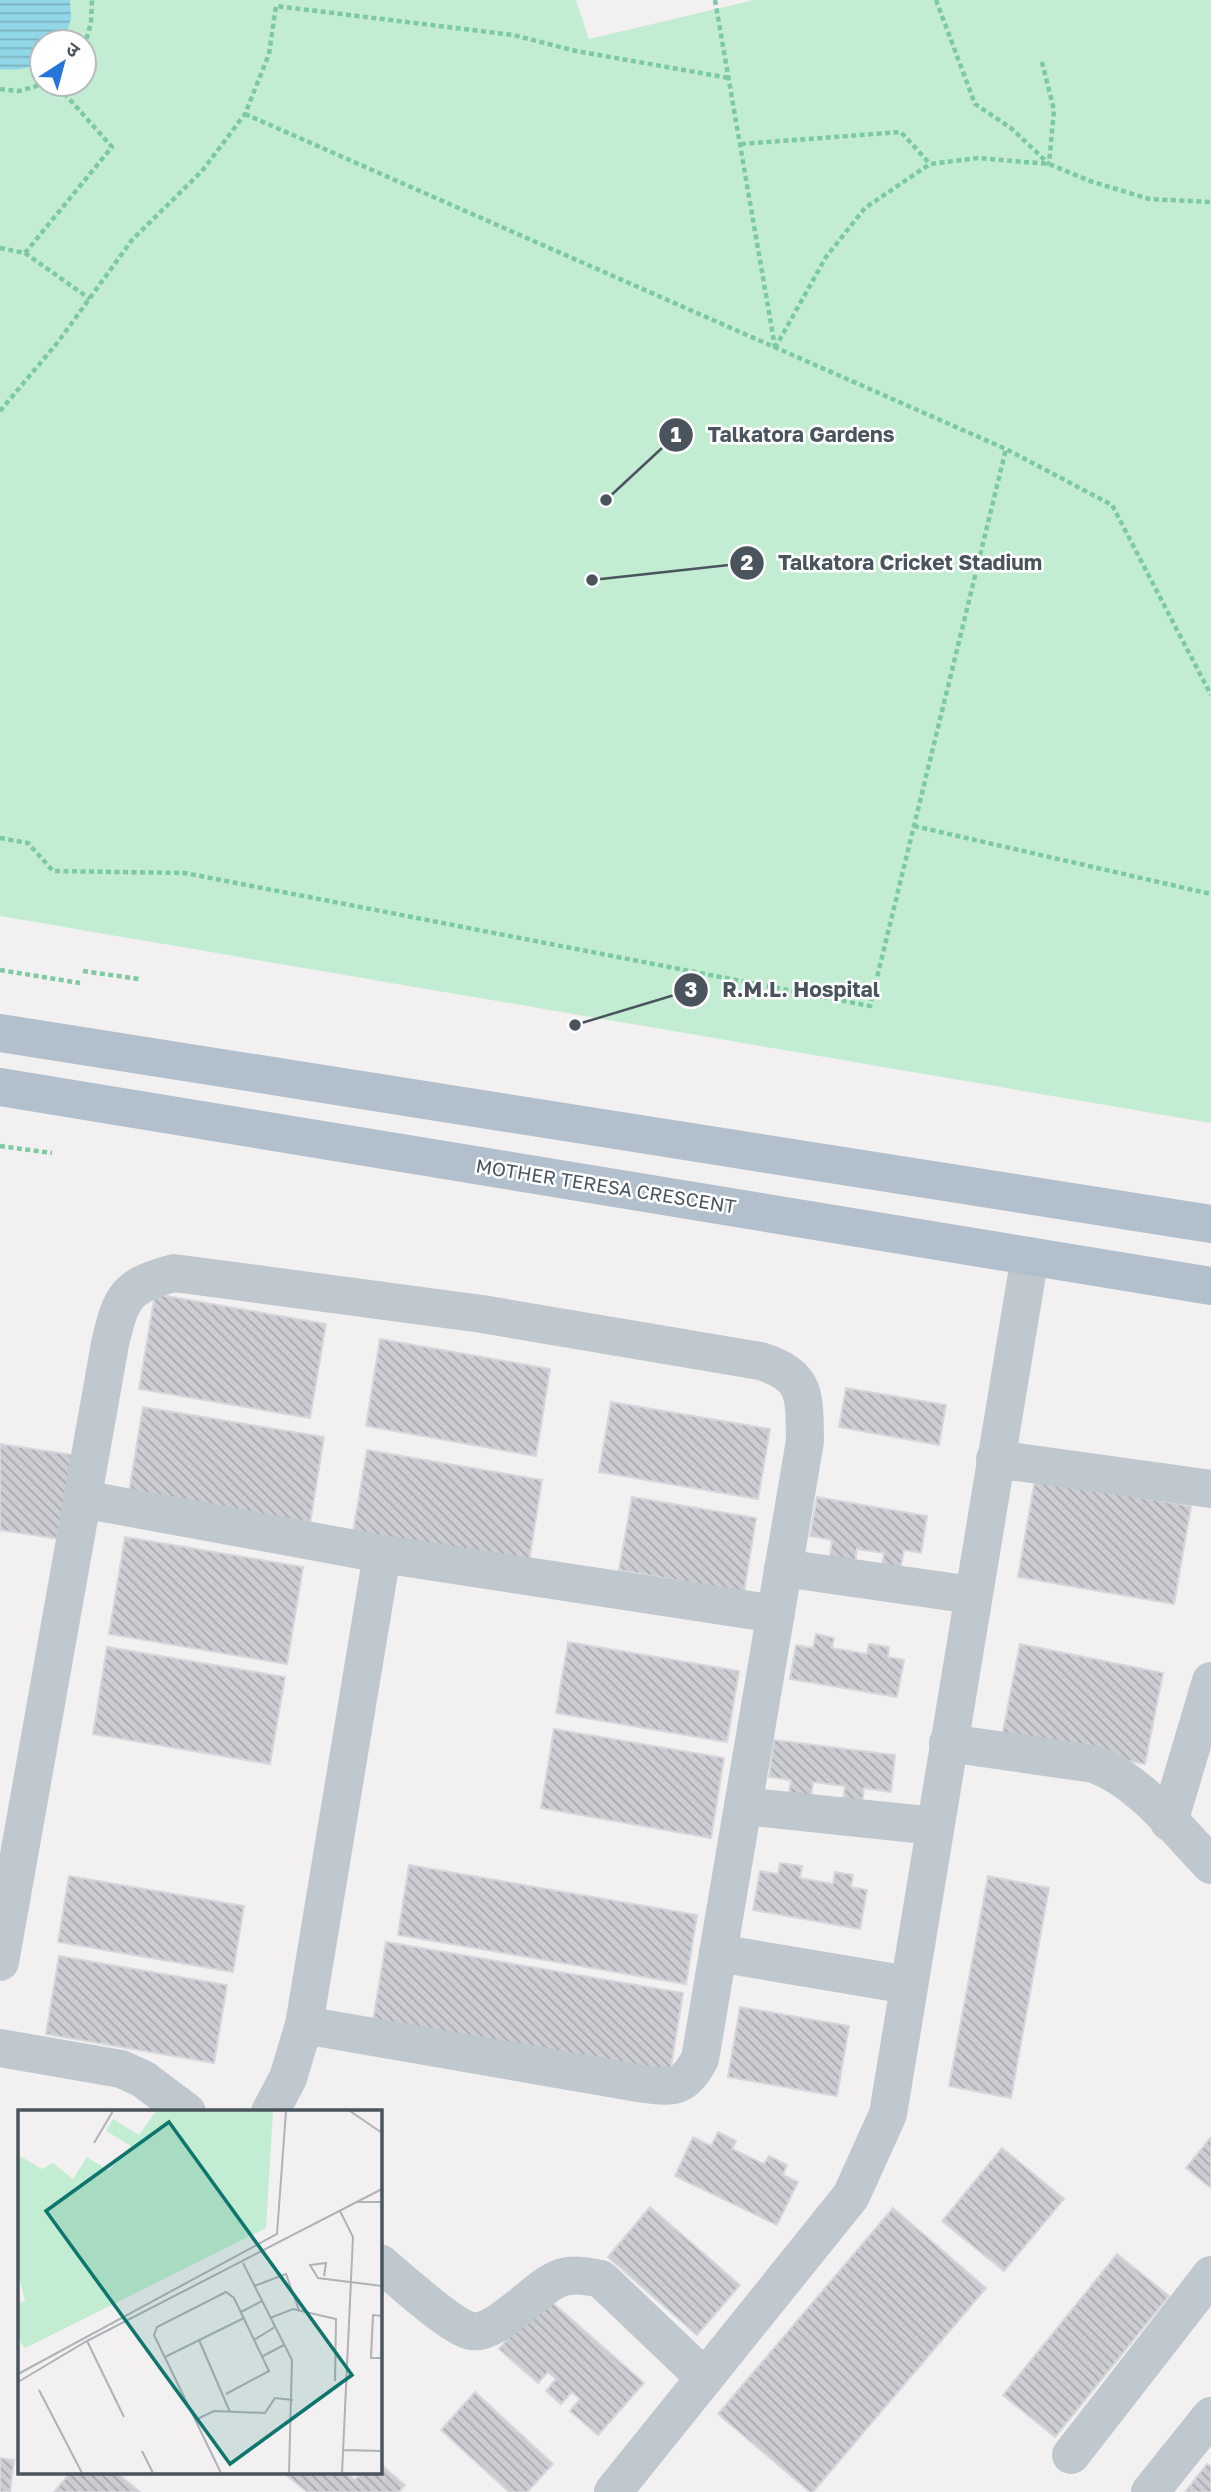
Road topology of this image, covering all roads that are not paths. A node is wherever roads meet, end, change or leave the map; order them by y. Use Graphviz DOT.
graph roads {
  1 [pos="0,1032"];
  2 [pos="0,1087"];
  3 [pos="1211,1224"];
  4 [pos="1030,1256"];
  5 [pos="1211,1286"];
  6 [pos="995,1459"];
  7 [pos="1211,1489"];
  8 [pos="82,1499"];
  9 [pos="382,1554"];
  10 [pos="783,1568"];
  11 [pos="972,1595"];
  12 [pos="776,1614"];
  13 [pos="1211,1681"];
  14 [pos="948,1743"];
  15 [pos="743,1806"];
  16 [pos="1169,1822"];
  17 [pos="934,1826"];
  18 [pos="1211,1865"];
  19 [pos="718,1953"];
  20 [pos="0,1962"];
  21 [pos="908,1985"];
  22 [pos="304,2025"];
  23 [pos="0,2048"];
  24 [pos="184,2110"];
  25 [pos="271,2110"];
  26 [pos="382,2265"];
  27 [pos="1211,2275"];
  28 [pos="705,2378"];
  29 [pos="1211,2416"];
  30 [pos="1071,2455"];
  31 [pos="613,2492"];
  32 [pos="1150,2492"];
  1 -- 3 [label="main road"];
  2 -- 4 [label="main road, MOTHER TERESA CRESCENT"];
  4 -- 5 [label="main road, MOTHER TERESA CRESCENT"];
  4 -- 6 [label="street"];
  6 -- 7 [label="street"];
  6 -- 11 [label="street"];
  8 -- 9 [label="street"];
  8 -- 10 [label="street"];
  8 -- 20 [label="street"];
  9 -- 12 [label="street"];
  9 -- 22 [label="street"];
  10 -- 11 [label="street"];
  10 -- 12 [label="street"];
  11 -- 14 [label="street"];
  12 -- 15 [label="street"];
  13 -- 16 [label="street"];
  14 -- 16 [label="street"];
  14 -- 17 [label="street"];
  15 -- 17 [label="street"];
  15 -- 19 [label="street"];
  16 -- 18 [label="street"];
  17 -- 21 [label="street"];
  19 -- 21 [label="street"];
  19 -- 22 [label="street"];
  21 -- 28 [label="street"];
  22 -- 25 [label="street"];
  23 -- 24 [label="street"];
  26 -- 28 [label="street"];
  27 -- 30 [label="street"];
  28 -- 31 [label="street"];
  29 -- 32 [label="street"];
}
